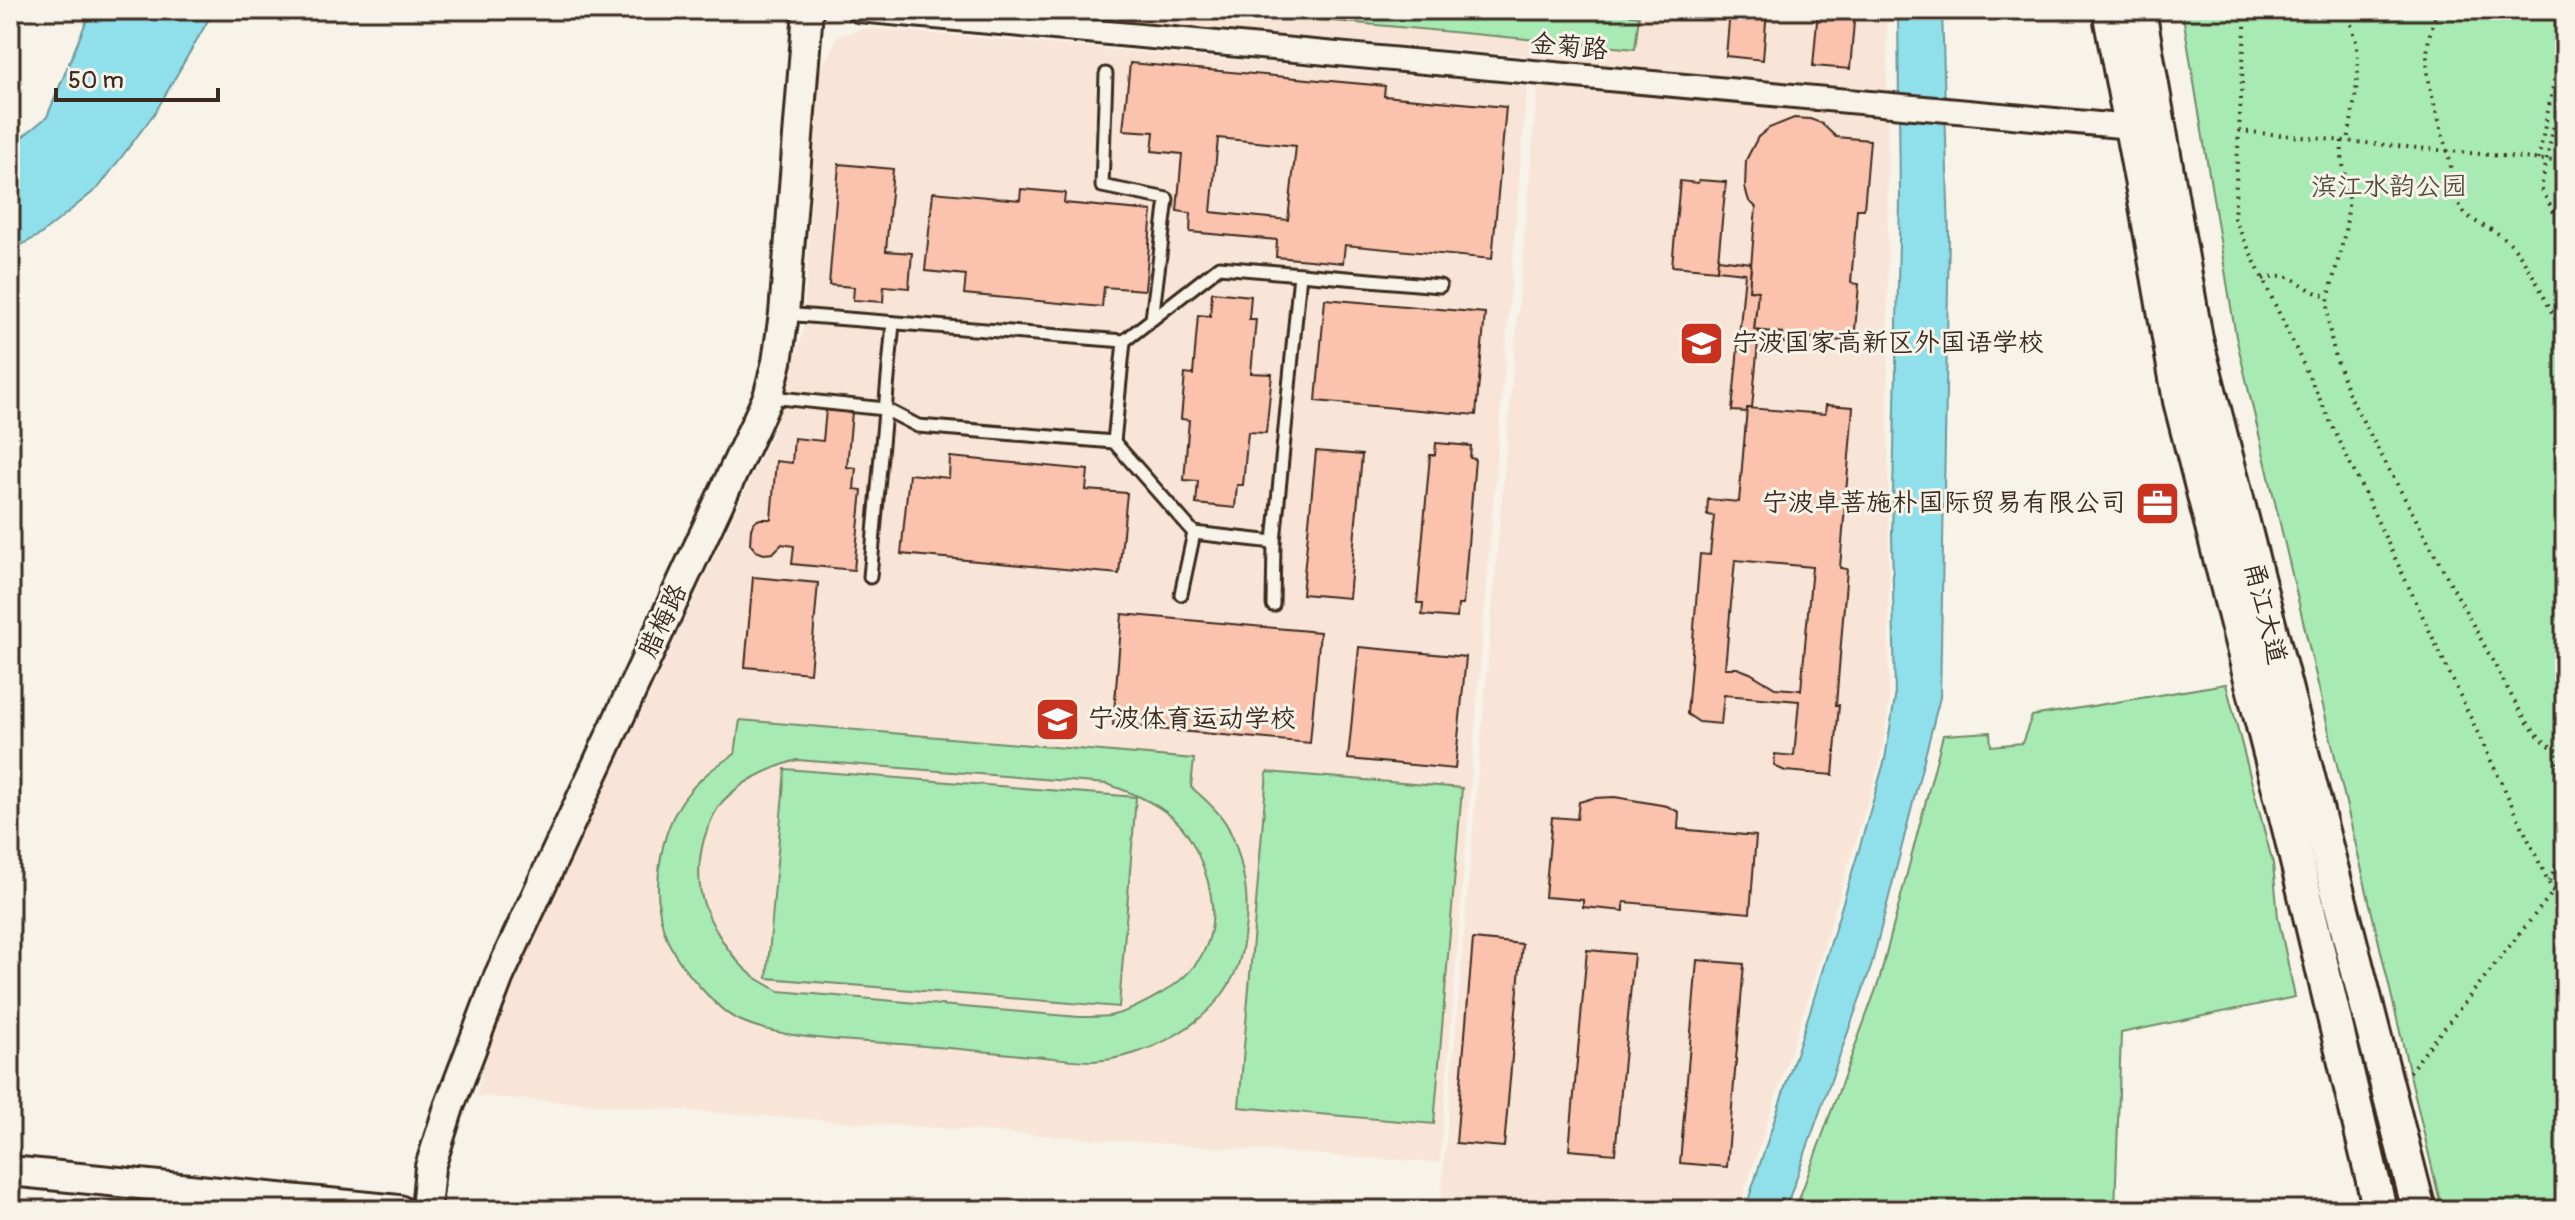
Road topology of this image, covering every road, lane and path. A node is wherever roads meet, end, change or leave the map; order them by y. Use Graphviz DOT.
graph roads {
  1 [pos="808,10"];
  2 [pos="858,10"];
  3 [pos="2109,10"];
  4 [pos="2139,10"];
  5 [pos="2246,10"];
  6 [pos="2344,10"];
  7 [pos="2438,10"];
  8 [pos="2559,10"];
  9 [pos="2565,25"];
  10 [pos="2565,72"];
  11 [pos="1106,74"];
  12 [pos="2131,127"];
  13 [pos="2239,131"];
  14 [pos="2345,142"];
  15 [pos="2447,151"];
  16 [pos="2538,160"];
  17 [pos="2565,162"];
  18 [pos="2565,234"];
  19 [pos="1300,274"];
  20 [pos="2263,279"];
  21 [pos="1440,286"];
  22 [pos="2329,296"];
  23 [pos="784,314"];
  24 [pos="1152,319"];
  25 [pos="893,323"];
  26 [pos="2565,338"];
  27 [pos="1124,341"];
  28 [pos="768,397"];
  29 [pos="885,409"];
  30 [pos="1114,442"];
  31 [pos="1194,533"];
  32 [pos="1274,542"];
  33 [pos="870,577"];
  34 [pos="1181,594"];
  35 [pos="1273,605"];
  36 [pos="2556,750"];
  37 [pos="2565,754"];
  38 [pos="2565,877"];
  39 [pos="2549,882"];
  40 [pos="2554,891"];
  41 [pos="2565,917"];
  42 [pos="2390,1096"];
  43 [pos="10,1171"];
  44 [pos="399,1210"];
  45 [pos="426,1210"];
  46 [pos="2380,1210"];
  47 [pos="2419,1210"];
  1 -- 23 [label="street, 腊梅路"];
  2 -- 12 [label="street, 金菊路"];
  3 -- 12 [label="main road, 甬江大道"];
  4 -- 42 [label="main road, 甬江大道"];
  5 -- 13 [label="path"];
  6 -- 14 [label="path"];
  7 -- 15 [label="path"];
  8 -- 9 [label="path"];
  9 -- 16 [label="path"];
  10 -- 18 [label="path, bridge"];
  11 -- 24 [label="lane"];
  12 -- 46 [label="main road, 甬江大道"];
  13 -- 14 [label="path"];
  13 -- 20 [label="path"];
  14 -- 15 [label="path"];
  14 -- 22 [label="path"];
  15 -- 16 [label="path"];
  15 -- 26 [label="path"];
  16 -- 17 [label="path"];
  19 -- 21 [label="lane"];
  19 -- 24 [label="lane"];
  19 -- 32 [label="lane"];
  20 -- 22 [label="path"];
  20 -- 39 [label="path"];
  22 -- 36 [label="path"];
  23 -- 25 [label="lane"];
  23 -- 28 [label="street, 腊梅路"];
  24 -- 27 [label="lane"];
  25 -- 27 [label="lane"];
  25 -- 29 [label="lane"];
  27 -- 30 [label="lane"];
  28 -- 29 [label="lane"];
  28 -- 45 [label="street, 腊梅路"];
  29 -- 30 [label="lane"];
  29 -- 33 [label="lane"];
  30 -- 31 [label="lane"];
  31 -- 32 [label="lane"];
  31 -- 34 [label="lane"];
  32 -- 35 [label="lane"];
  36 -- 37 [label="path"];
  36 -- 39 [label="path"];
  38 -- 40 [label="path"];
  39 -- 40 [label="path"];
  40 -- 41 [label="path"];
  40 -- 42 [label="path"];
  42 -- 47 [label="main road, 甬江大道"];
  43 -- 44 [label="street"];
}
